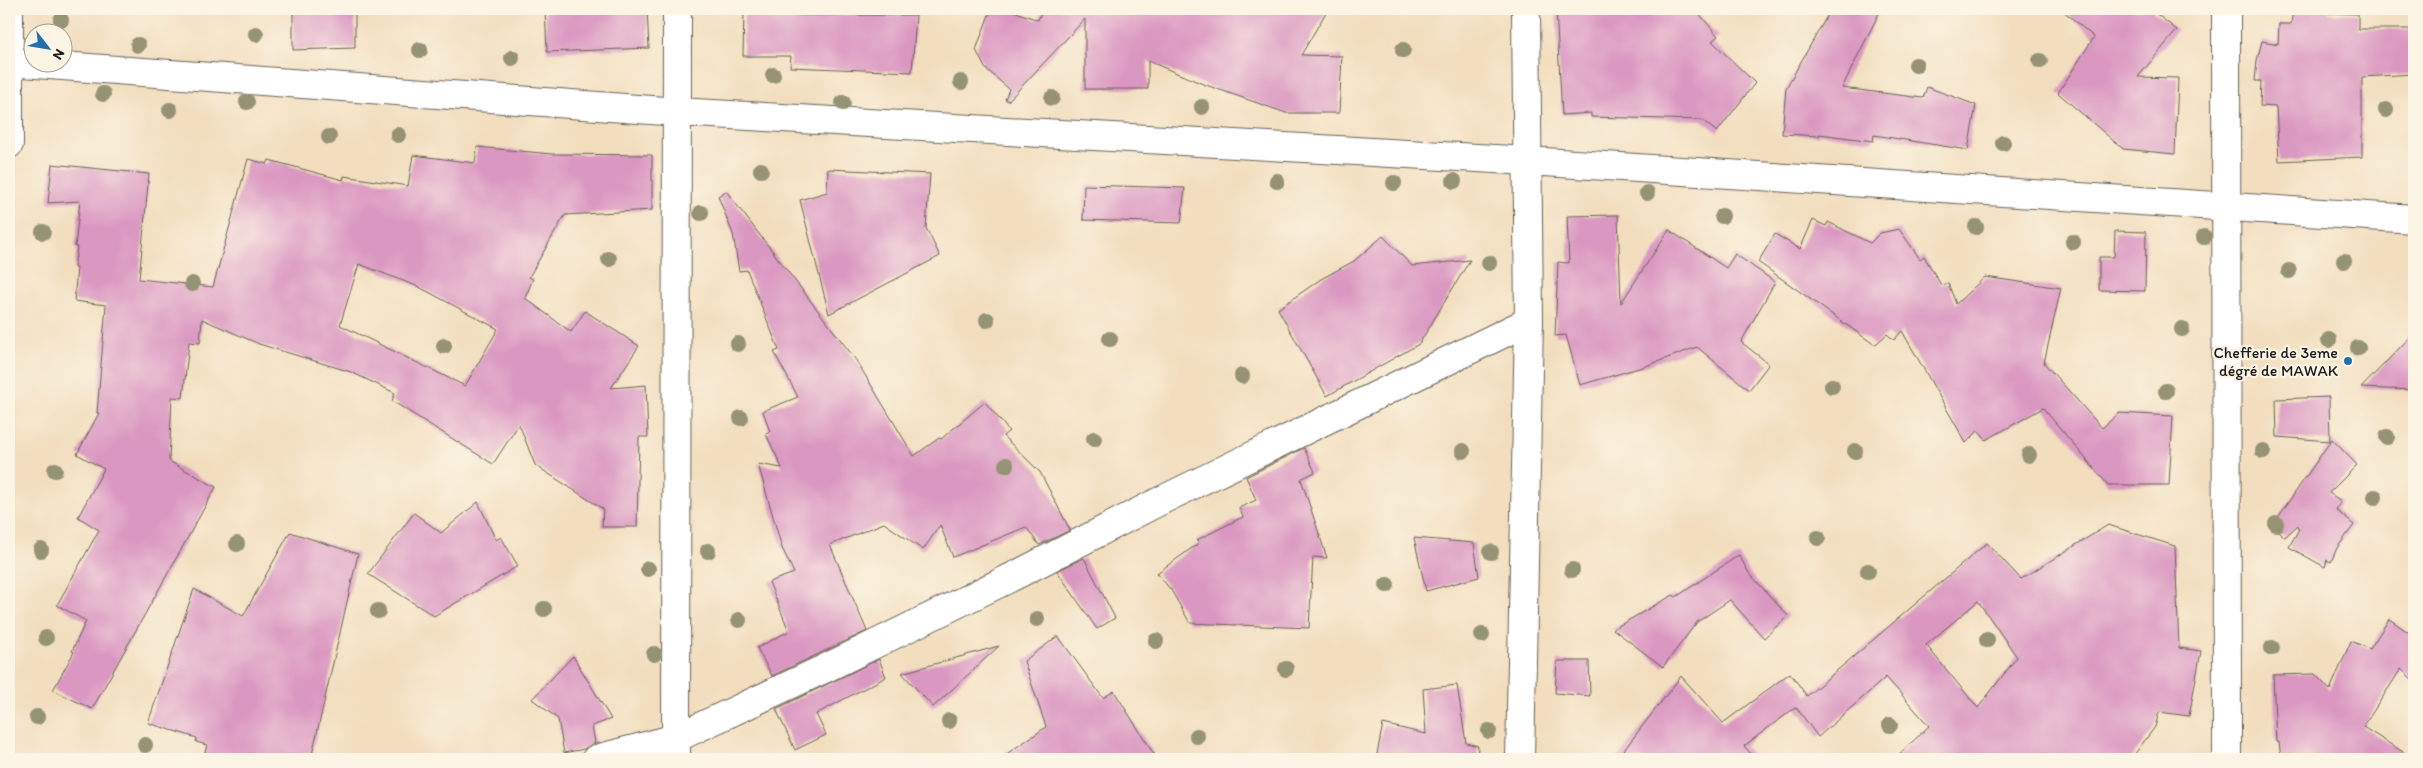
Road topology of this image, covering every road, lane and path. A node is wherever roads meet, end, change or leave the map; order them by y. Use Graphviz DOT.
graph roads {
  1 [pos="10,9"];
  2 [pos="677,9"];
  3 [pos="1526,9"];
  4 [pos="2226,9"];
  5 [pos="9,62"];
  6 [pos="678,112"];
  7 [pos="9,144"];
  8 [pos="1529,161"];
  9 [pos="2226,206"];
  10 [pos="2414,219"];
  11 [pos="1529,321"];
  12 [pos="676,749"];
  13 [pos="596,759"];
  14 [pos="1520,759"];
  15 [pos="2227,759"];
  1 -- 5 [label="street"];
  2 -- 6 [label="street"];
  3 -- 8 [label="street"];
  4 -- 9 [label="street"];
  5 -- 6 [label="street"];
  5 -- 7 [label="street"];
  6 -- 8 [label="street"];
  6 -- 12 [label="street"];
  8 -- 9 [label="street"];
  8 -- 11 [label="street"];
  9 -- 10 [label="street"];
  9 -- 15 [label="street"];
  11 -- 12 [label="street"];
  11 -- 14 [label="street"];
  12 -- 13 [label="street"];
}
